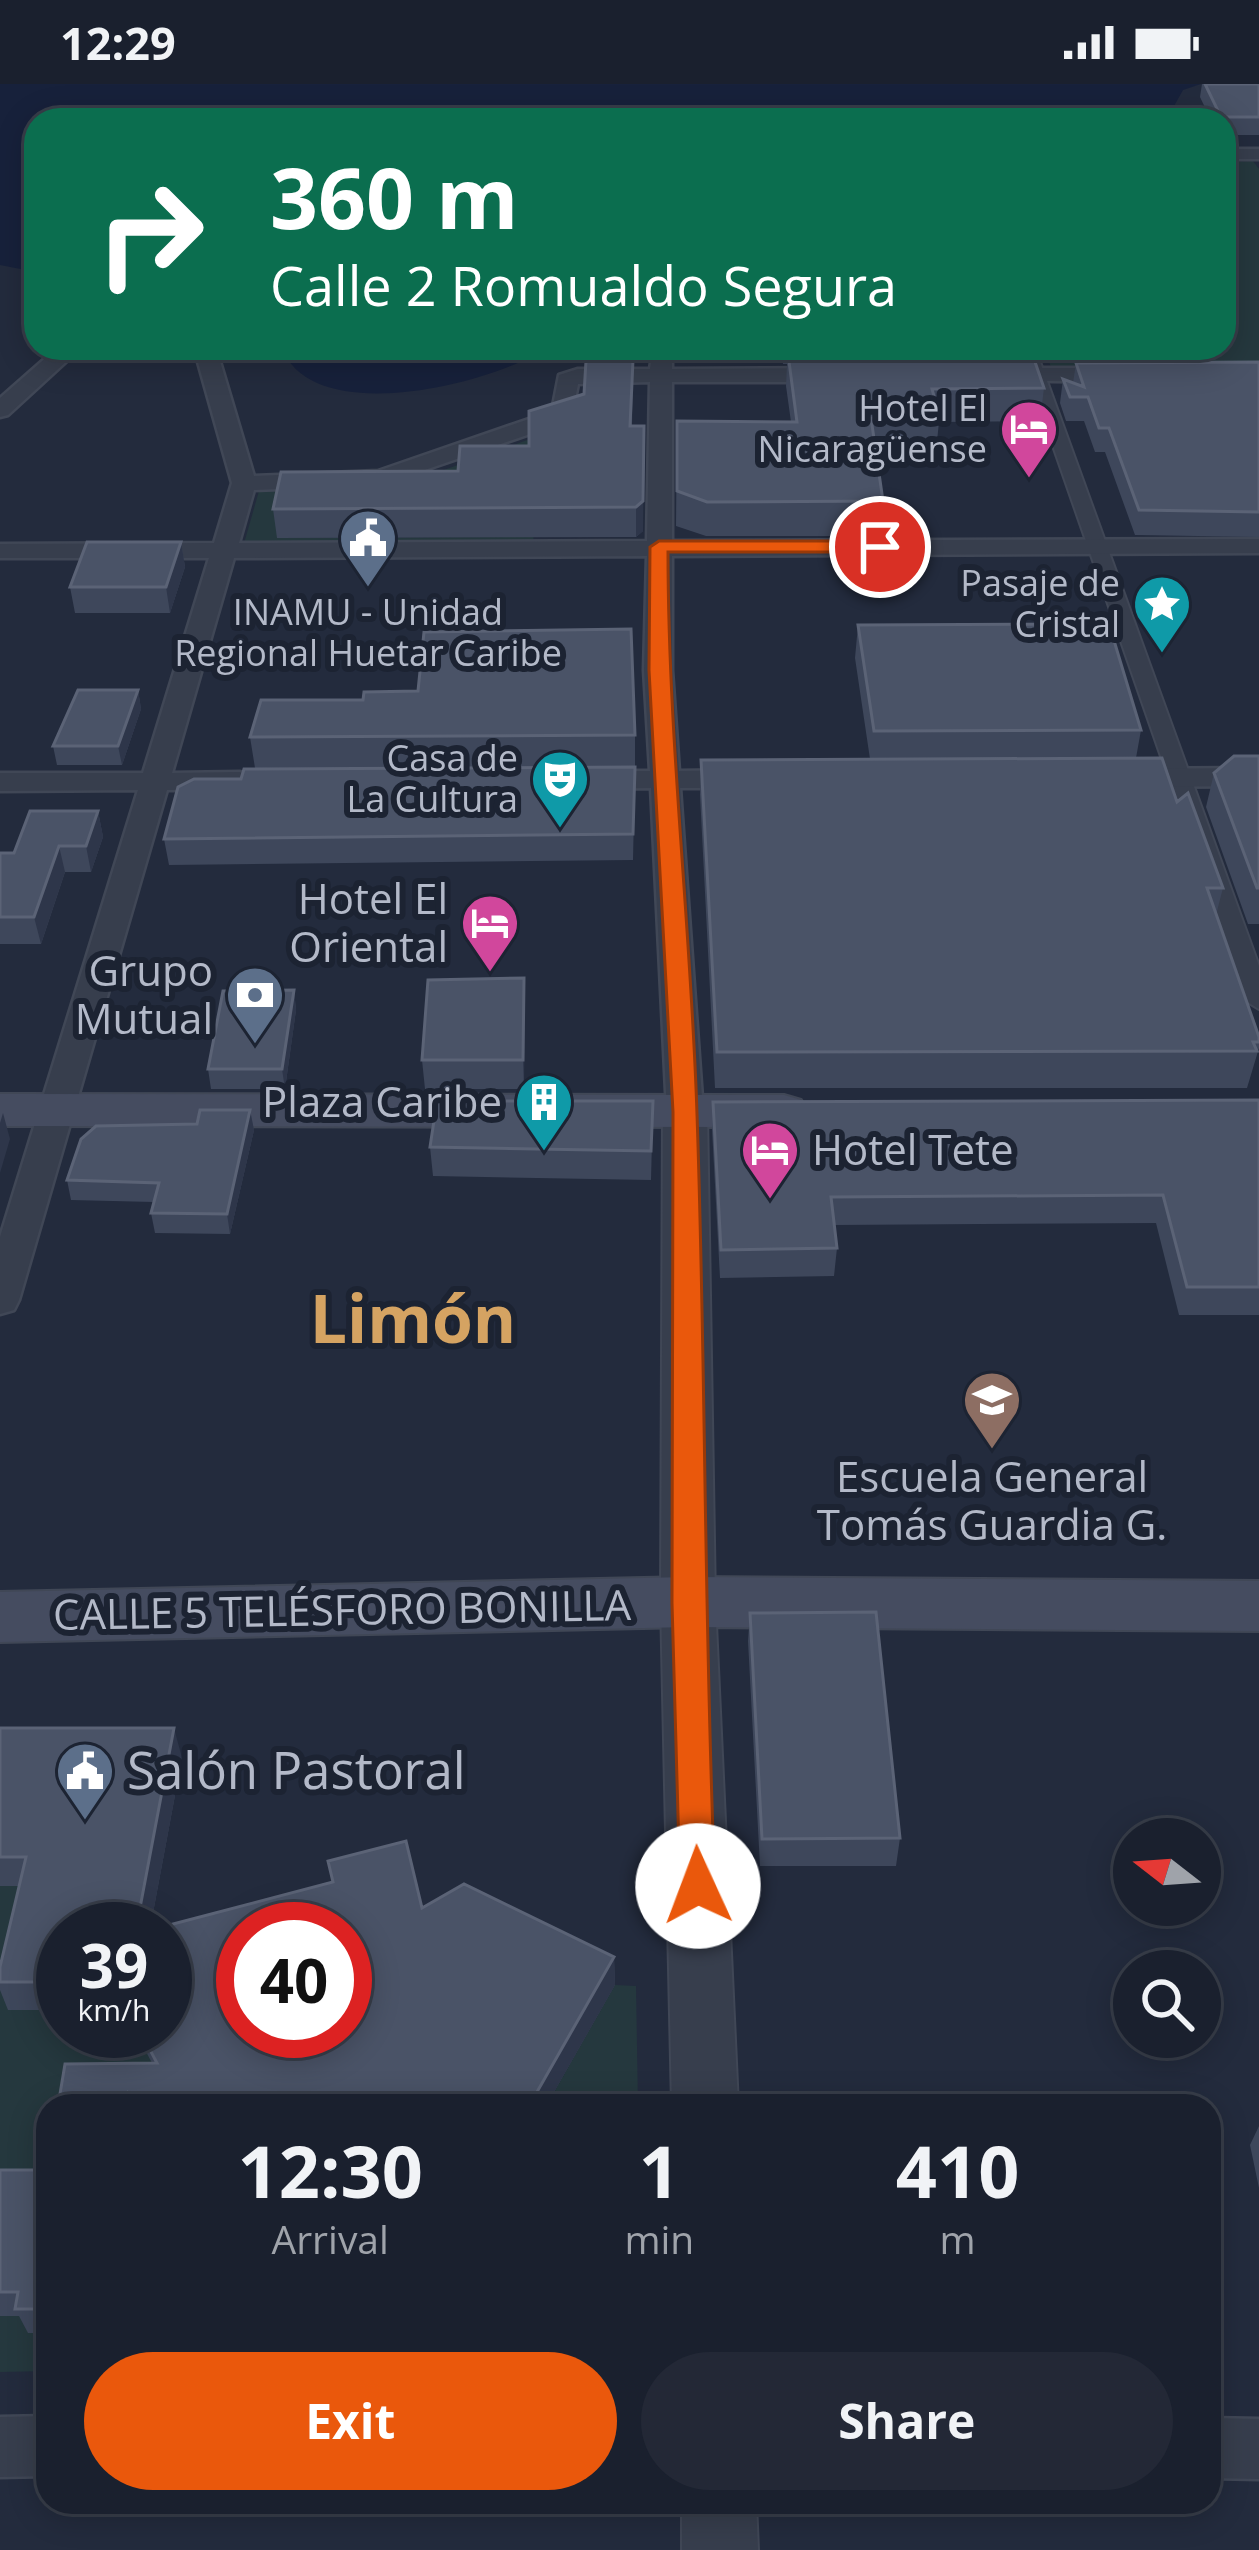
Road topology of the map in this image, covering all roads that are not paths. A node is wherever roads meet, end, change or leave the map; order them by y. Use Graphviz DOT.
graph roads {
  1 [pos="56,360"];
  2 [pos="208,360"];
  3 [pos="1031,360"];
  4 [pos="660,361"];
  5 [pos="862,375"];
  6 [pos="971,375"];
  7 [pos="1037,375"];
  8 [pos="1148,375"];
  9 [pos="0,410"];
  10 [pos="244,483"];
  11 [pos="1259,546"];
  12 [pos="659,547"];
  13 [pos="1100,547"];
  14 [pos="0,551"];
  15 [pos="226,551"];
  16 [pos="1259,777"];
  17 [pos="1085,778"];
  18 [pos="1178,778"];
  19 [pos="782,779"];
  20 [pos="549,780"];
  21 [pos="665,780"];
  22 [pos="271,781"];
  23 [pos="0,782"];
  24 [pos="155,782"];
  25 [pos="1259,1001"];
  26 [pos="0,1110"];
  27 [pos="56,1110"];
  28 [pos="828,1111"];
  29 [pos="685,1112"];
  30 [pos="0,1300"];
  31 [pos="688,1603"];
  32 [pos="1259,1606"];
  33 [pos="0,1617"];
  34 [pos="705,2094"];
  35 [pos="0,2446"];
  36 [pos="36,2446"];
  37 [pos="1221,2448"];
  38 [pos="1259,2449"];
  39 [pos="719,2514"];
  40 [pos="720,2550"];
  1 -- 9 [label="street"];
  2 -- 10 [label="street"];
  3 -- 7 [label="street"];
  4 -- 5 [label="street"];
  4 -- 10 [label="street"];
  4 -- 12 [label="street"];
  6 -- 7 [label="street"];
  7 -- 8 [label="street"];
  7 -- 13 [label="street"];
  10 -- 15 [label="street"];
  11 -- 13 [label="street"];
  12 -- 13 [label="street"];
  12 -- 15 [label="street"];
  12 -- 21 [label="street"];
  13 -- 18 [label="street"];
  14 -- 15 [label="street"];
  15 -- 24 [label="street"];
  16 -- 18 [label="street"];
  17 -- 18 [label="street"];
  18 -- 25 [label="street"];
  19 -- 21 [label="street"];
  20 -- 21 [label="street"];
  21 -- 29 [label="street"];
  22 -- 24 [label="street"];
  23 -- 24 [label="street"];
  24 -- 27 [label="street"];
  26 -- 27 [label="main road"];
  27 -- 29 [label="main road"];
  27 -- 30 [label="street"];
  28 -- 29 [label="main road"];
  29 -- 31 [label="street"];
  31 -- 32 [label="main road, CALLE 5 TELÉSFORO BONILLA"];
  31 -- 33 [label="main road, CALLE 5 TELÉSFORO BONILLA"];
  31 -- 34 [label="street"];
  35 -- 36 [label="street"];
  37 -- 38 [label="street"];
  39 -- 40 [label="street"];
}
